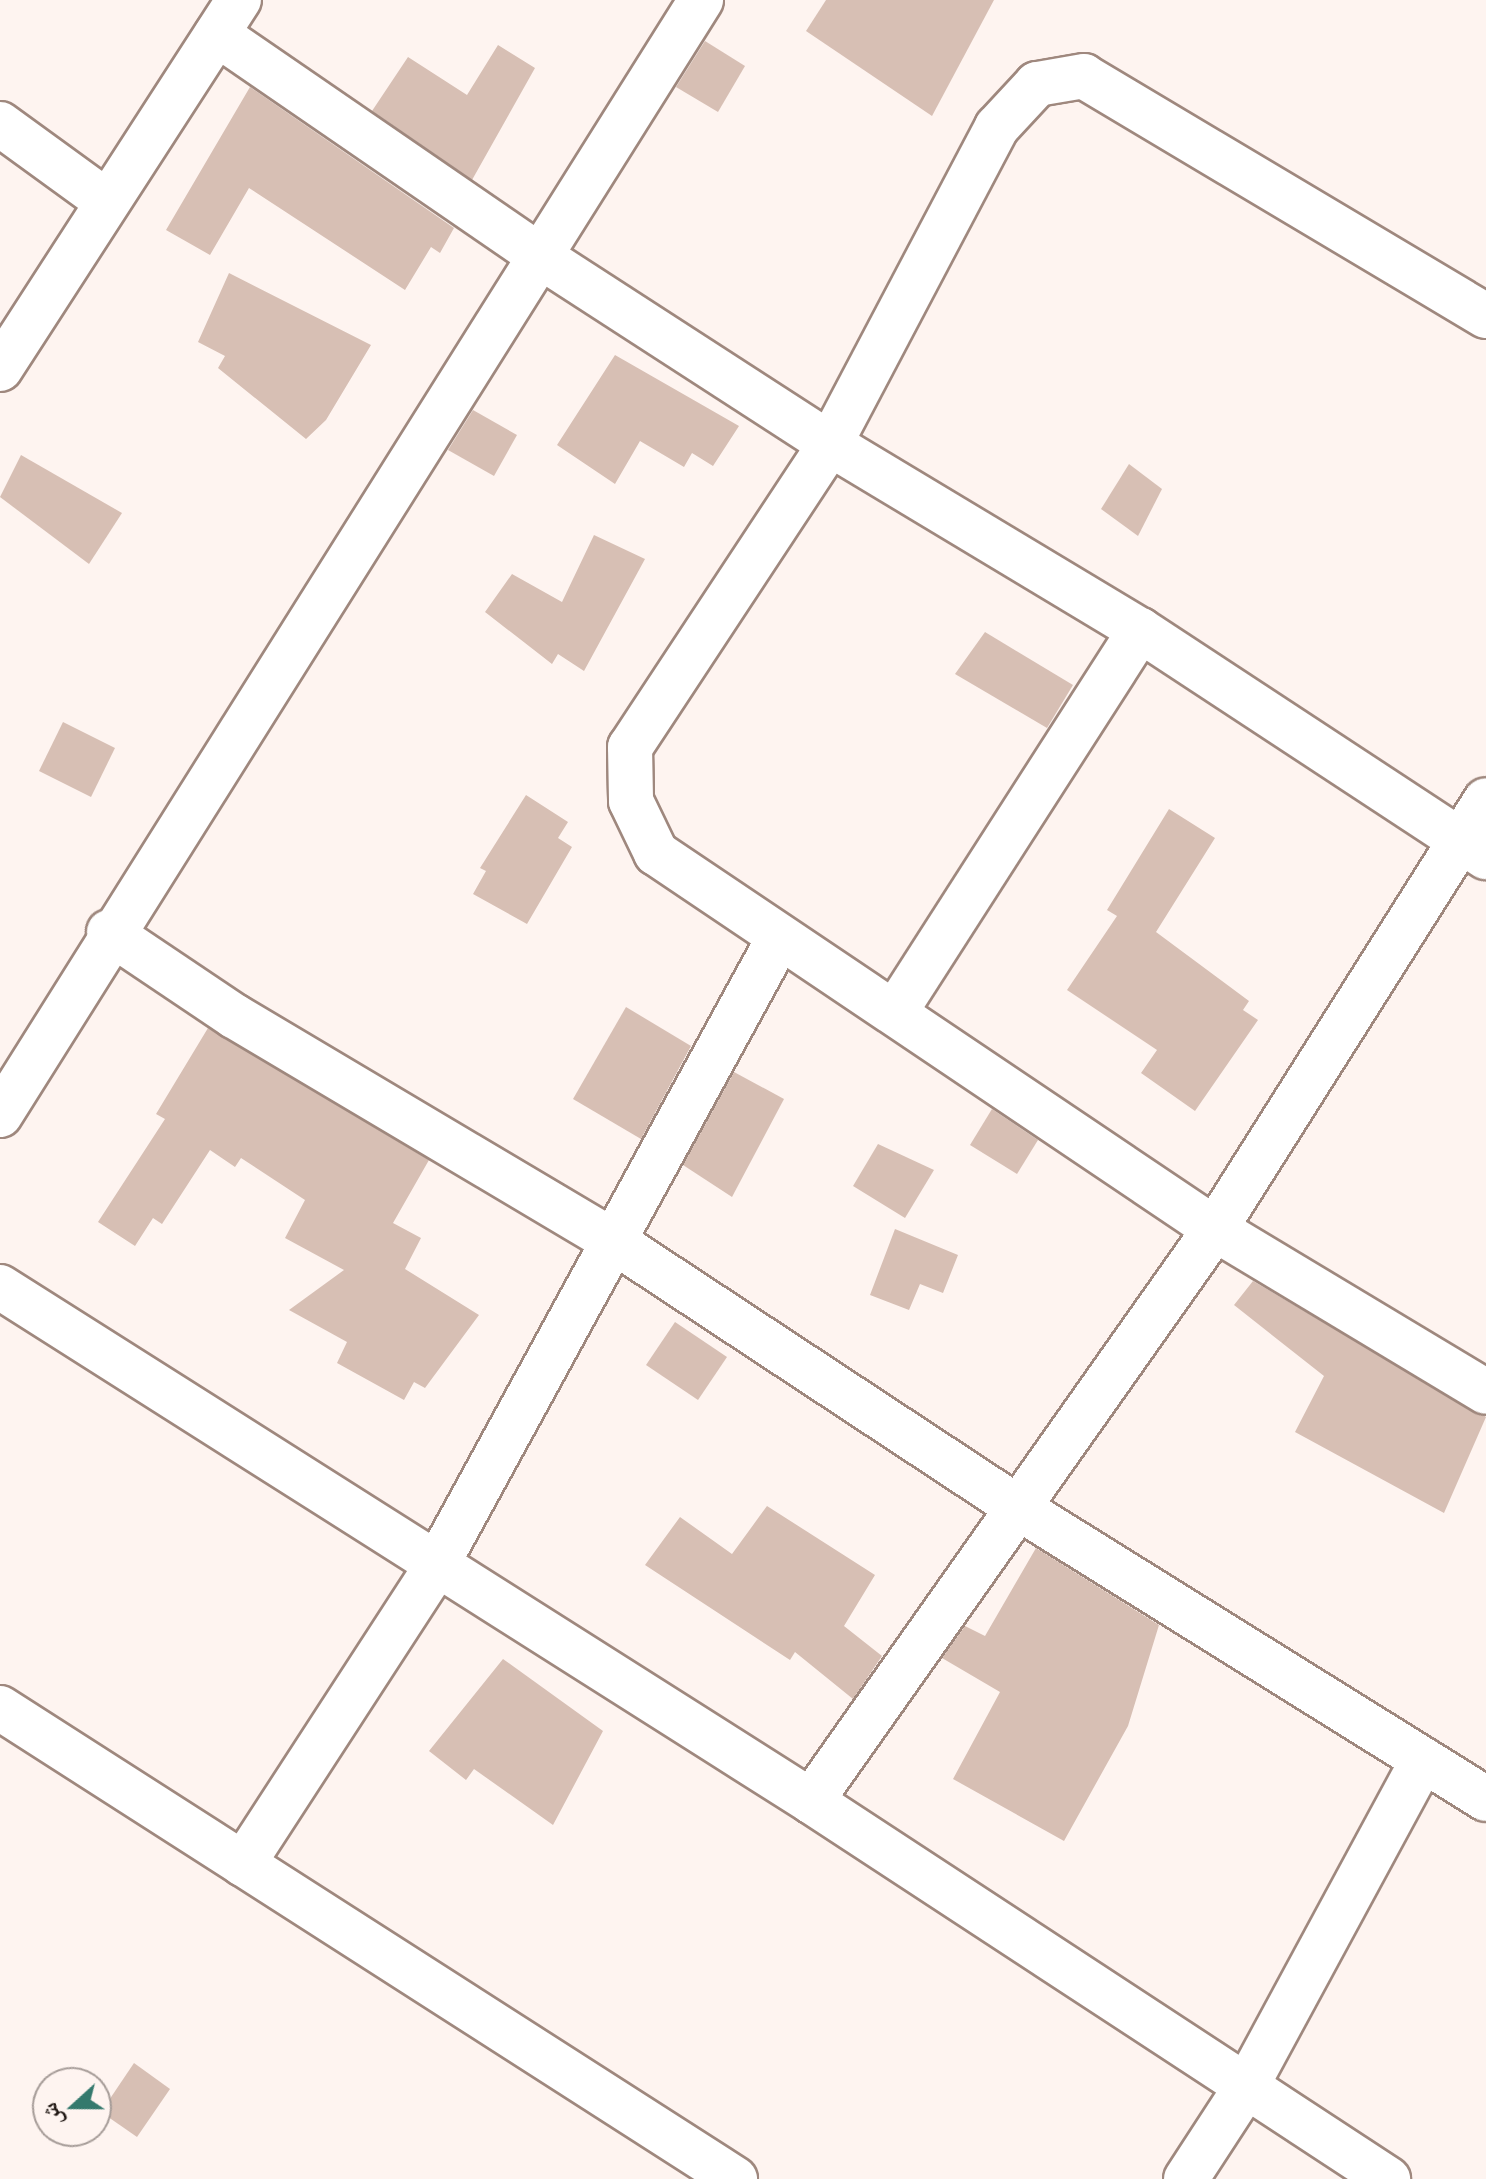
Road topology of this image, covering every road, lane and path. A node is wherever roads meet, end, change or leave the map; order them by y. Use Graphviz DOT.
graph roads {
  1 [pos="701,0"];
  2 [pos="228,17"];
  3 [pos="0,124"];
  4 [pos="106,201"];
  5 [pos="538,255"];
  6 [pos="1486,316"];
  7 [pos="0,369"];
  8 [pos="830,444"];
  9 [pos="1140,630"];
  10 [pos="1486,800"];
  11 [pos="1473,849"];
  12 [pos="109,932"];
  13 [pos="779,938"];
  14 [pos="895,1012"];
  15 [pos="0,1115"];
  16 [pos="1215,1229"];
  17 [pos="612,1240"];
  18 [pos="0,1287"];
  19 [pos="1486,1392"];
  20 [pos="1014,1505"];
  21 [pos="435,1568"];
  22 [pos="0,1708"];
  23 [pos="1423,1760"];
  24 [pos="1486,1799"];
  25 [pos="811,1801"];
  26 [pos="243,1864"];
  27 [pos="1246,2087"];
  28 [pos="735,2179"];
  29 [pos="1186,2179"];
  30 [pos="1388,2179"];
  1 -- 5 [label="street"];
  2 -- 4 [label="street"];
  2 -- 5 [label="street"];
  3 -- 4 [label="street"];
  4 -- 7 [label="street"];
  5 -- 8 [label="street"];
  5 -- 12 [label="street"];
  6 -- 8 [label="street"];
  8 -- 9 [label="street"];
  8 -- 13 [label="street"];
  9 -- 11 [label="street"];
  9 -- 14 [label="street"];
  10 -- 11 [label="street"];
  11 -- 16 [label="street"];
  12 -- 15 [label="street"];
  12 -- 17 [label="street"];
  13 -- 14 [label="street"];
  13 -- 17 [label="street"];
  14 -- 16 [label="street"];
  16 -- 19 [label="street"];
  16 -- 20 [label="street"];
  17 -- 20 [label="street"];
  17 -- 21 [label="street"];
  18 -- 21 [label="street"];
  20 -- 23 [label="street"];
  20 -- 25 [label="street"];
  21 -- 25 [label="street"];
  21 -- 26 [label="street"];
  22 -- 26 [label="street"];
  23 -- 24 [label="street"];
  23 -- 27 [label="street"];
  25 -- 27 [label="street"];
  26 -- 28 [label="street"];
  27 -- 29 [label="street"];
  27 -- 30 [label="street"];
}
